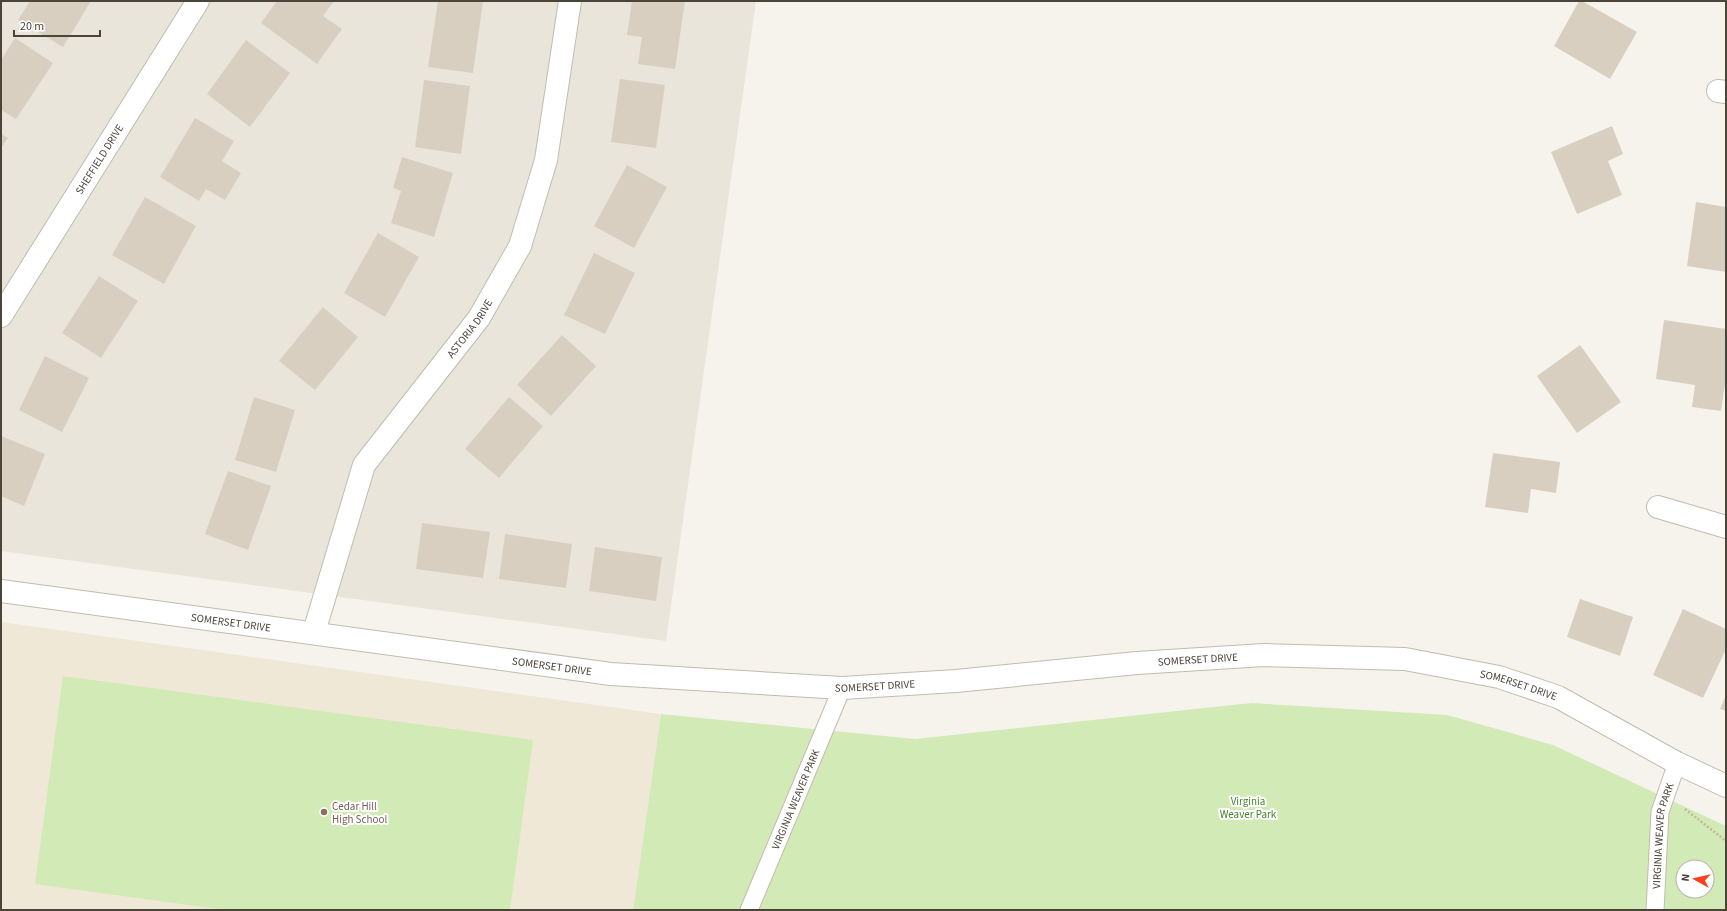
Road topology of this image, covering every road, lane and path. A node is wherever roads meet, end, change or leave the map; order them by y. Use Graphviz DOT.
graph roads {
  1 [pos="198,1"];
  2 [pos="570,1"];
  3 [pos="1,316"];
  4 [pos="1658,507"];
  5 [pos="1726,527"];
  6 [pos="1,591"];
  7 [pos="314,632"];
  8 [pos="842,688"];
  9 [pos="1677,763"];
  10 [pos="1726,786"];
  11 [pos="1666,795"];
  12 [pos="1726,840"];
  13 [pos="749,910"];
  14 [pos="1655,910"];
  1 -- 3 [label="street, SHEFFIELD DRIVE"];
  2 -- 7 [label="street, ASTORIA DRIVE"];
  4 -- 5 [label="street"];
  6 -- 7 [label="street, SOMERSET DRIVE"];
  7 -- 8 [label="street, SOMERSET DRIVE"];
  8 -- 9 [label="street, SOMERSET DRIVE"];
  8 -- 13 [label="lane, VIRGINIA WEAVER PARK"];
  9 -- 10 [label="street, SOMERSET DRIVE"];
  9 -- 11 [label="lane, VIRGINIA WEAVER PARK"];
  11 -- 12 [label="path"];
  11 -- 14 [label="lane, VIRGINIA WEAVER PARK"];
}
